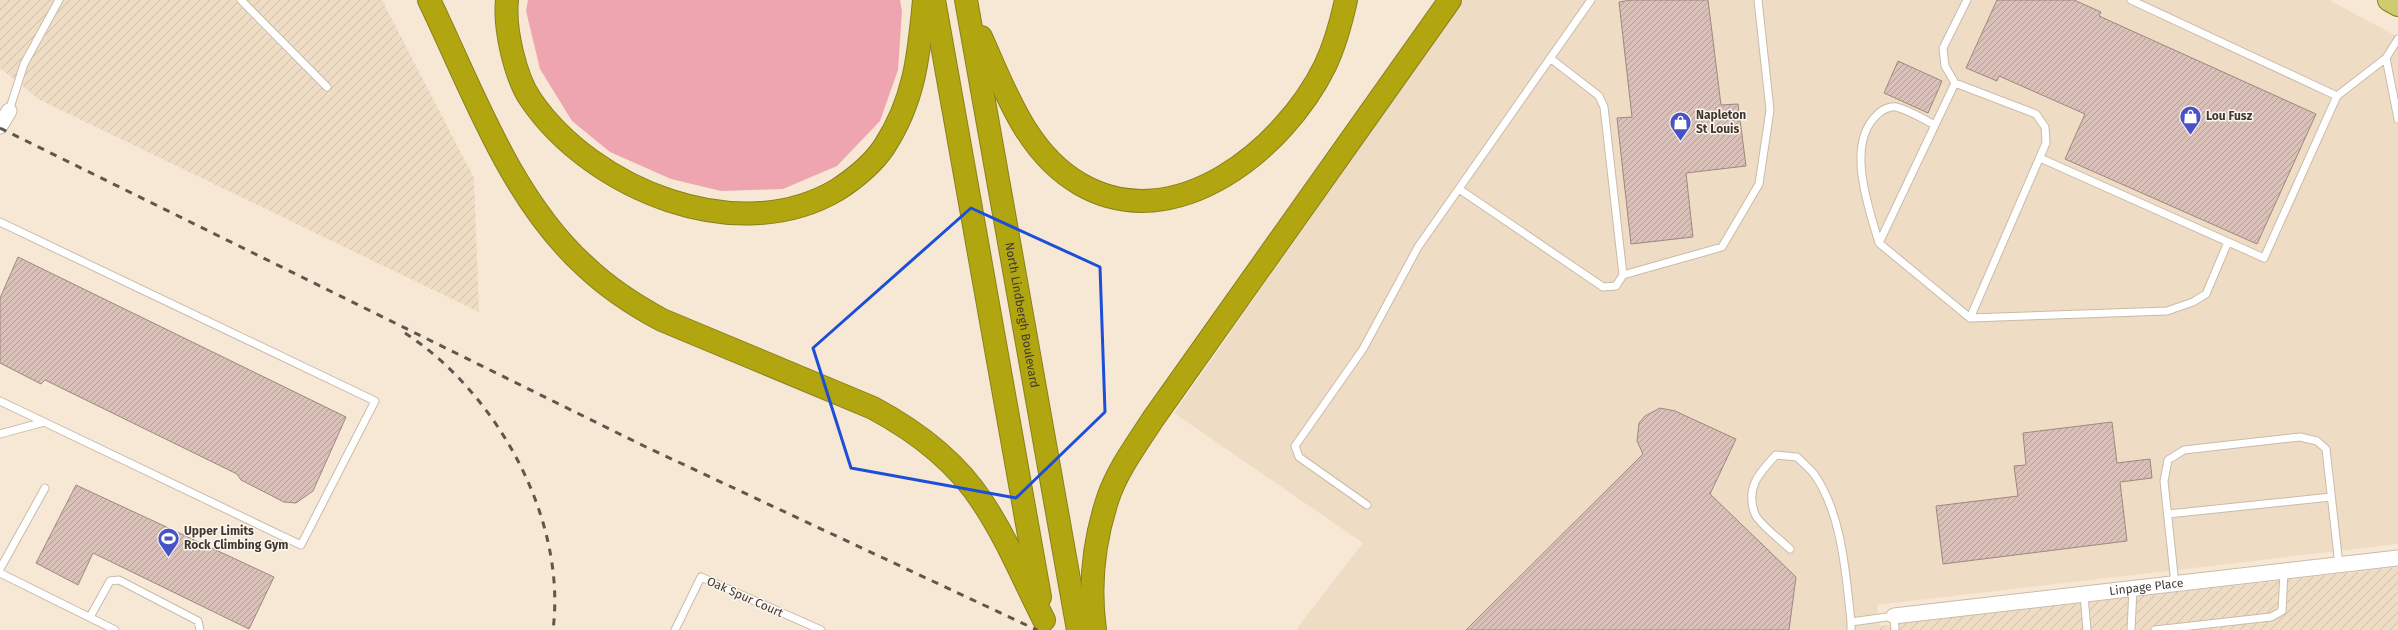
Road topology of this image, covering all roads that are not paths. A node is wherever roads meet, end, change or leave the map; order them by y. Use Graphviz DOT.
graph roads {
  1 [pos="59,0"];
  2 [pos="241,0"];
  3 [pos="429,0"];
  4 [pos="507,0"];
  5 [pos="924,0"];
  6 [pos="934,0"];
  7 [pos="1346,0"];
  8 [pos="1450,0"];
  9 [pos="1591,0"];
  10 [pos="1758,0"];
  11 [pos="1967,0"];
  12 [pos="2131,0"];
  13 [pos="2389,0"];
  14 [pos="966,3"];
  15 [pos="2398,5"];
  16 [pos="2398,39"];
  17 [pos="1550,58"];
  18 [pos="2386,58"];
  19 [pos="1955,83"];
  20 [pos="327,87"];
  21 [pos="2337,96"];
  22 [pos="8,111"];
  23 [pos="2398,119"];
  24 [pos="1935,124"];
  25 [pos="0,126"];
  26 [pos="2040,158"];
  27 [pos="1459,189"];
  28 [pos="0,222"];
  29 [pos="2228,242"];
  30 [pos="1879,243"];
  31 [pos="1622,276"];
  32 [pos="1970,318"];
  33 [pos="0,401"];
  34 [pos="44,422"];
  35 [pos="0,434"];
  36 [pos="46,488"];
  37 [pos="2332,497"];
  38 [pos="1367,505"];
  39 [pos="2168,514"];
  40 [pos="1790,549"];
  41 [pos="2398,558"];
  42 [pos="2339,565"];
  43 [pos="0,569"];
  44 [pos="2284,571"];
  45 [pos="0,573"];
  46 [pos="2175,584"];
  47 [pos="2133,589"];
  48 [pos="2084,595"];
  49 [pos="90,617"];
  50 [pos="1851,622"];
  51 [pos="1895,623"];
  52 [pos="1045,625"];
  53 [pos="115,630"];
  54 [pos="200,630"];
  55 [pos="676,630"];
  56 [pos="821,630"];
  57 [pos="1078,630"];
  58 [pos="1095,630"];
  59 [pos="1851,630"];
  60 [pos="2087,630"];
  61 [pos="2131,630"];
  62 [pos="2155,630"];
  1 -- 22 [label="lane"];
  2 -- 20 [label="lane"];
  3 -- 52 [label="highway"];
  4 -- 5 [label="highway"];
  6 -- 52 [label="highway"];
  7 -- 14 [label="highway"];
  8 -- 58 [label="highway"];
  9 -- 17 [label="lane"];
  10 -- 31 [label="lane"];
  11 -- 19 [label="lane"];
  12 -- 21 [label="lane"];
  13 -- 15 [label="main road"];
  14 -- 57 [label="highway, North Lindbergh Boulevard"];
  16 -- 18 [label="lane"];
  17 -- 27 [label="lane"];
  17 -- 31 [label="lane"];
  18 -- 21 [label="lane"];
  18 -- 23 [label="lane"];
  19 -- 24 [label="lane"];
  19 -- 26 [label="lane"];
  21 -- 29 [label="lane"];
  22 -- 25 [label="street"];
  24 -- 30 [label="lane"];
  24 -- 30 [label="lane"];
  26 -- 29 [label="lane"];
  26 -- 32 [label="lane"];
  27 -- 31 [label="lane"];
  27 -- 38 [label="lane"];
  28 -- 34 [label="lane"];
  29 -- 32 [label="lane"];
  30 -- 32 [label="lane"];
  33 -- 34 [label="lane"];
  34 -- 35 [label="lane"];
  36 -- 43 [label="lane"];
  37 -- 39 [label="lane"];
  37 -- 39 [label="lane"];
  37 -- 42 [label="lane"];
  39 -- 46 [label="lane"];
  40 -- 50 [label="lane"];
  41 -- 42 [label="street, Linpage Place"];
  42 -- 44 [label="street, Linpage Place"];
  44 -- 46 [label="street, Linpage Place"];
  44 -- 62 [label="lane"];
  45 -- 49 [label="lane"];
  46 -- 47 [label="street, Linpage Place"];
  47 -- 48 [label="street, Linpage Place"];
  47 -- 61 [label="lane"];
  48 -- 51 [label="street, Linpage Place"];
  48 -- 60 [label="lane"];
  49 -- 53 [label="lane"];
  49 -- 54 [label="lane"];
  50 -- 51 [label="lane"];
  50 -- 59 [label="lane"];
  55 -- 56 [label="lane, Oak Spur Court"];
}
